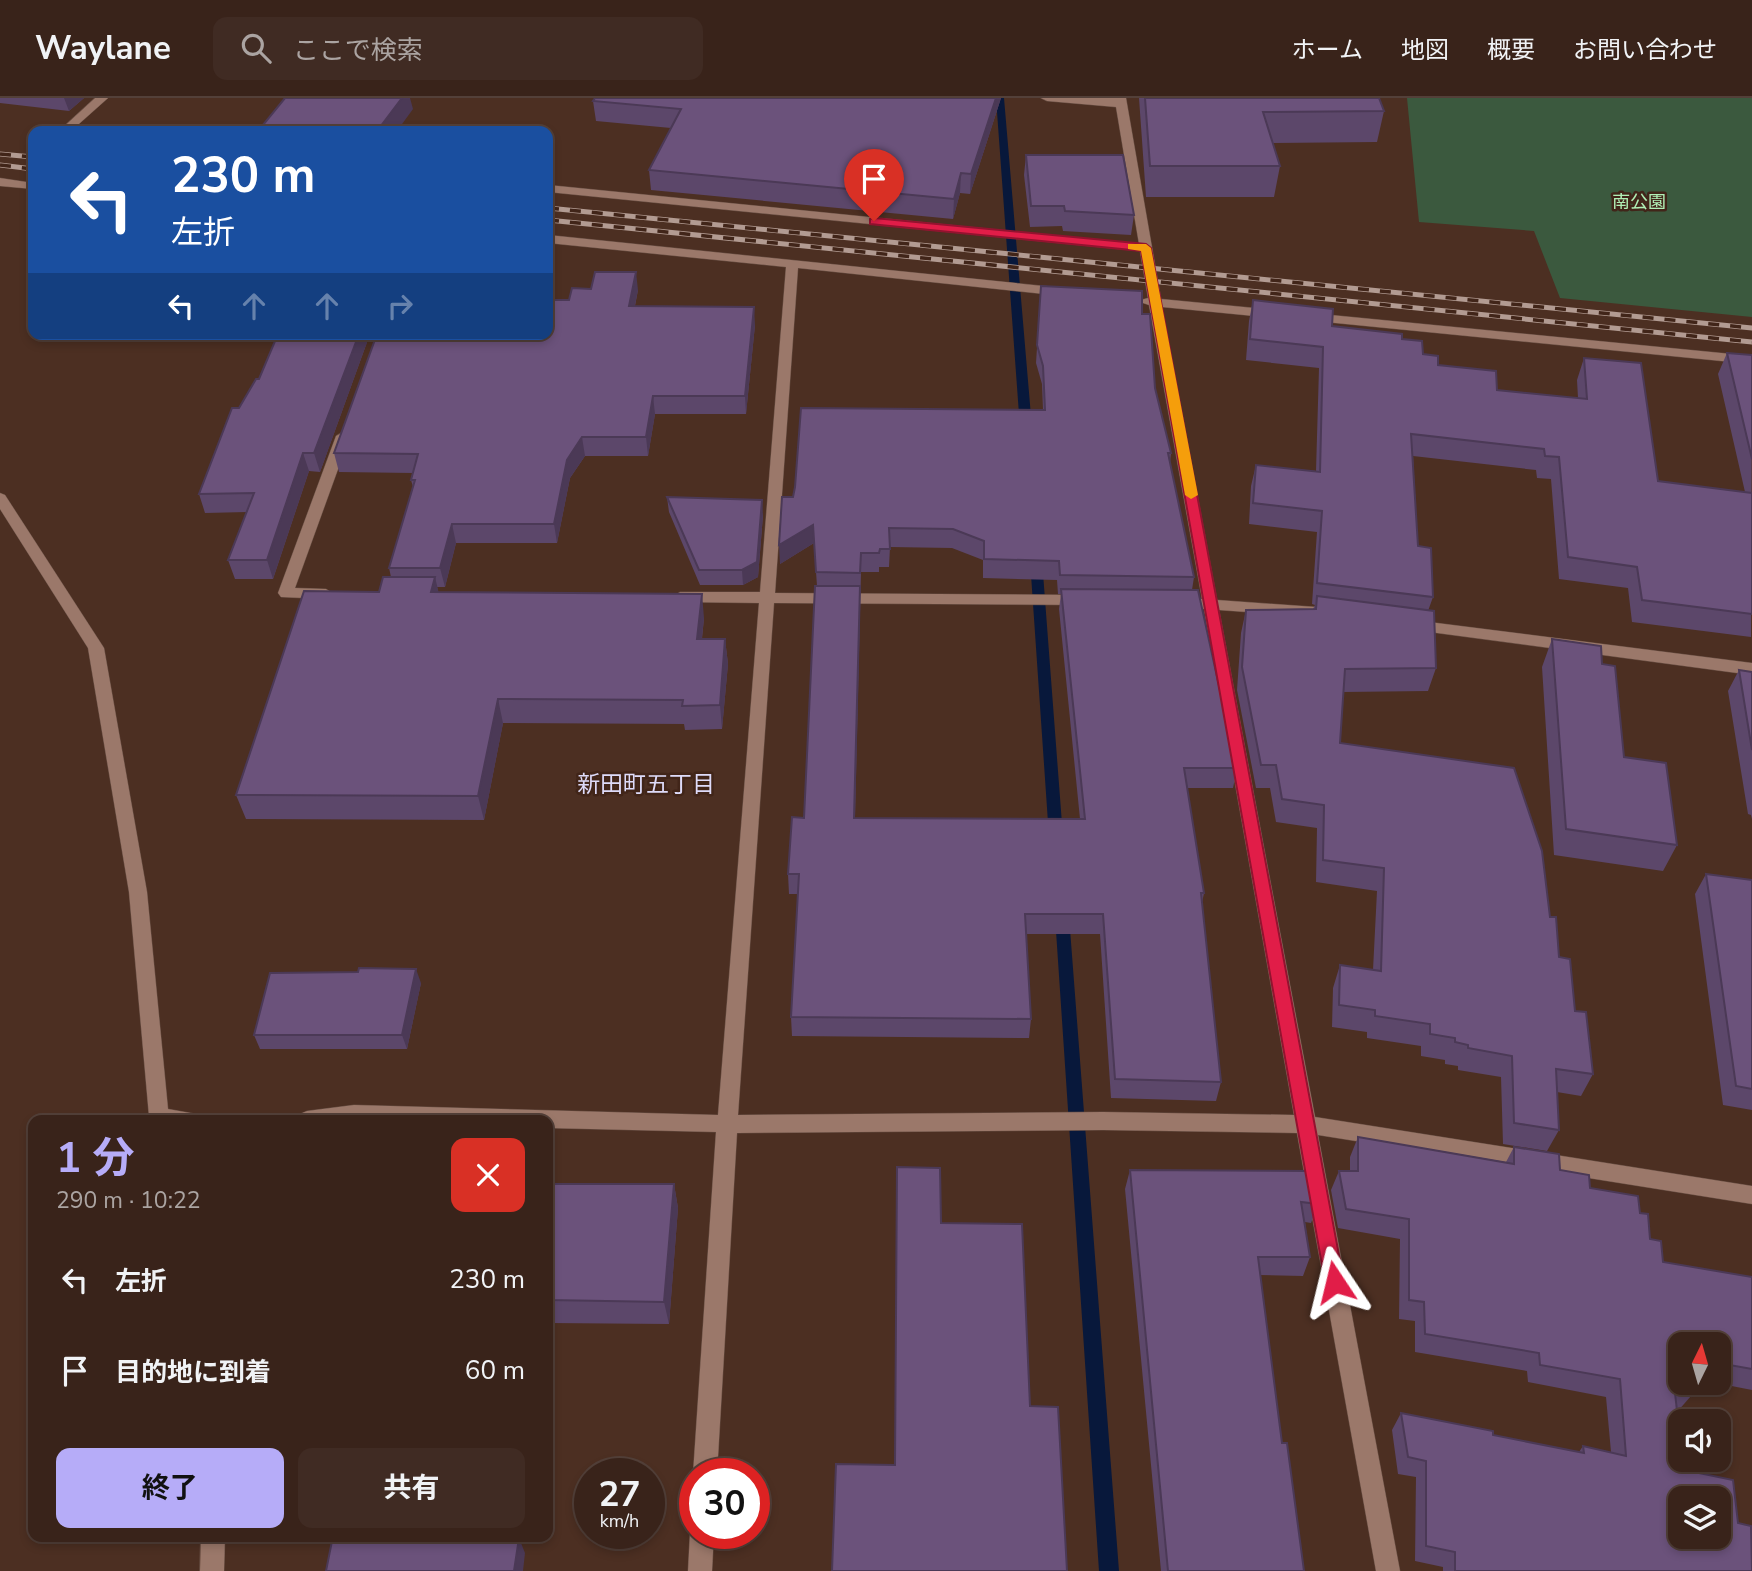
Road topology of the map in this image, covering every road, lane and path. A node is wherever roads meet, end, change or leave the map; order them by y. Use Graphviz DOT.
graph roads {
  1 [pos="102,98"];
  2 [pos="1047,98"];
  3 [pos="1121,101"];
  4 [pos="71,126"];
  5 [pos="0,183"];
  6 [pos="28,186"];
  7 [pos="553,189"];
  8 [pos="553,240"];
  9 [pos="1146,248"];
  10 [pos="792,265"];
  11 [pos="1074,294"];
  12 [pos="1128,299"];
  13 [pos="1155,302"];
  14 [pos="1752,360"];
  15 [pos="347,425"];
  16 [pos="0,498"];
  17 [pos="341,594"];
  18 [pos="670,597"];
  19 [pos="766,597"];
  20 [pos="1101,601"];
  21 [pos="1157,601"];
  22 [pos="1212,603"];
  23 [pos="1339,615"];
  24 [pos="1394,622"];
  25 [pos="1752,669"];
  26 [pos="159,1115"];
  27 [pos="346,1115"];
  28 [pos="391,1115"];
  29 [pos="553,1119"];
  30 [pos="727,1124"];
  31 [pos="1306,1124"];
  32 [pos="1752,1195"];
  33 [pos="706,1458"];
  34 [pos="213,1542"];
  35 [pos="701,1549"];
  36 [pos="212,1571"];
  37 [pos="699,1571"];
  38 [pos="1388,1571"];
  1 -- 4 [label="street"];
  2 -- 3 [label="street"];
  3 -- 9 [label="street"];
  5 -- 6 [label="street"];
  7 -- 9 [label="street"];
  8 -- 10 [label="street"];
  9 -- 13 [label="street"];
  10 -- 11 [label="street"];
  10 -- 19 [label="street"];
  12 -- 13 [label="street"];
  13 -- 14 [label="street"];
  13 -- 22 [label="street"];
  15 -- 17 [label="street"];
  16 -- 26 [label="street"];
  18 -- 19 [label="street"];
  19 -- 20 [label="street"];
  19 -- 30 [label="street"];
  21 -- 22 [label="street"];
  22 -- 23 [label="street"];
  22 -- 31 [label="street"];
  24 -- 25 [label="street"];
  27 -- 28 [label="street"];
  29 -- 30 [label="street"];
  30 -- 31 [label="street"];
  30 -- 33 [label="street"];
  31 -- 32 [label="street"];
  31 -- 38 [label="street"];
  34 -- 36 [label="street"];
  35 -- 37 [label="street"];
}
